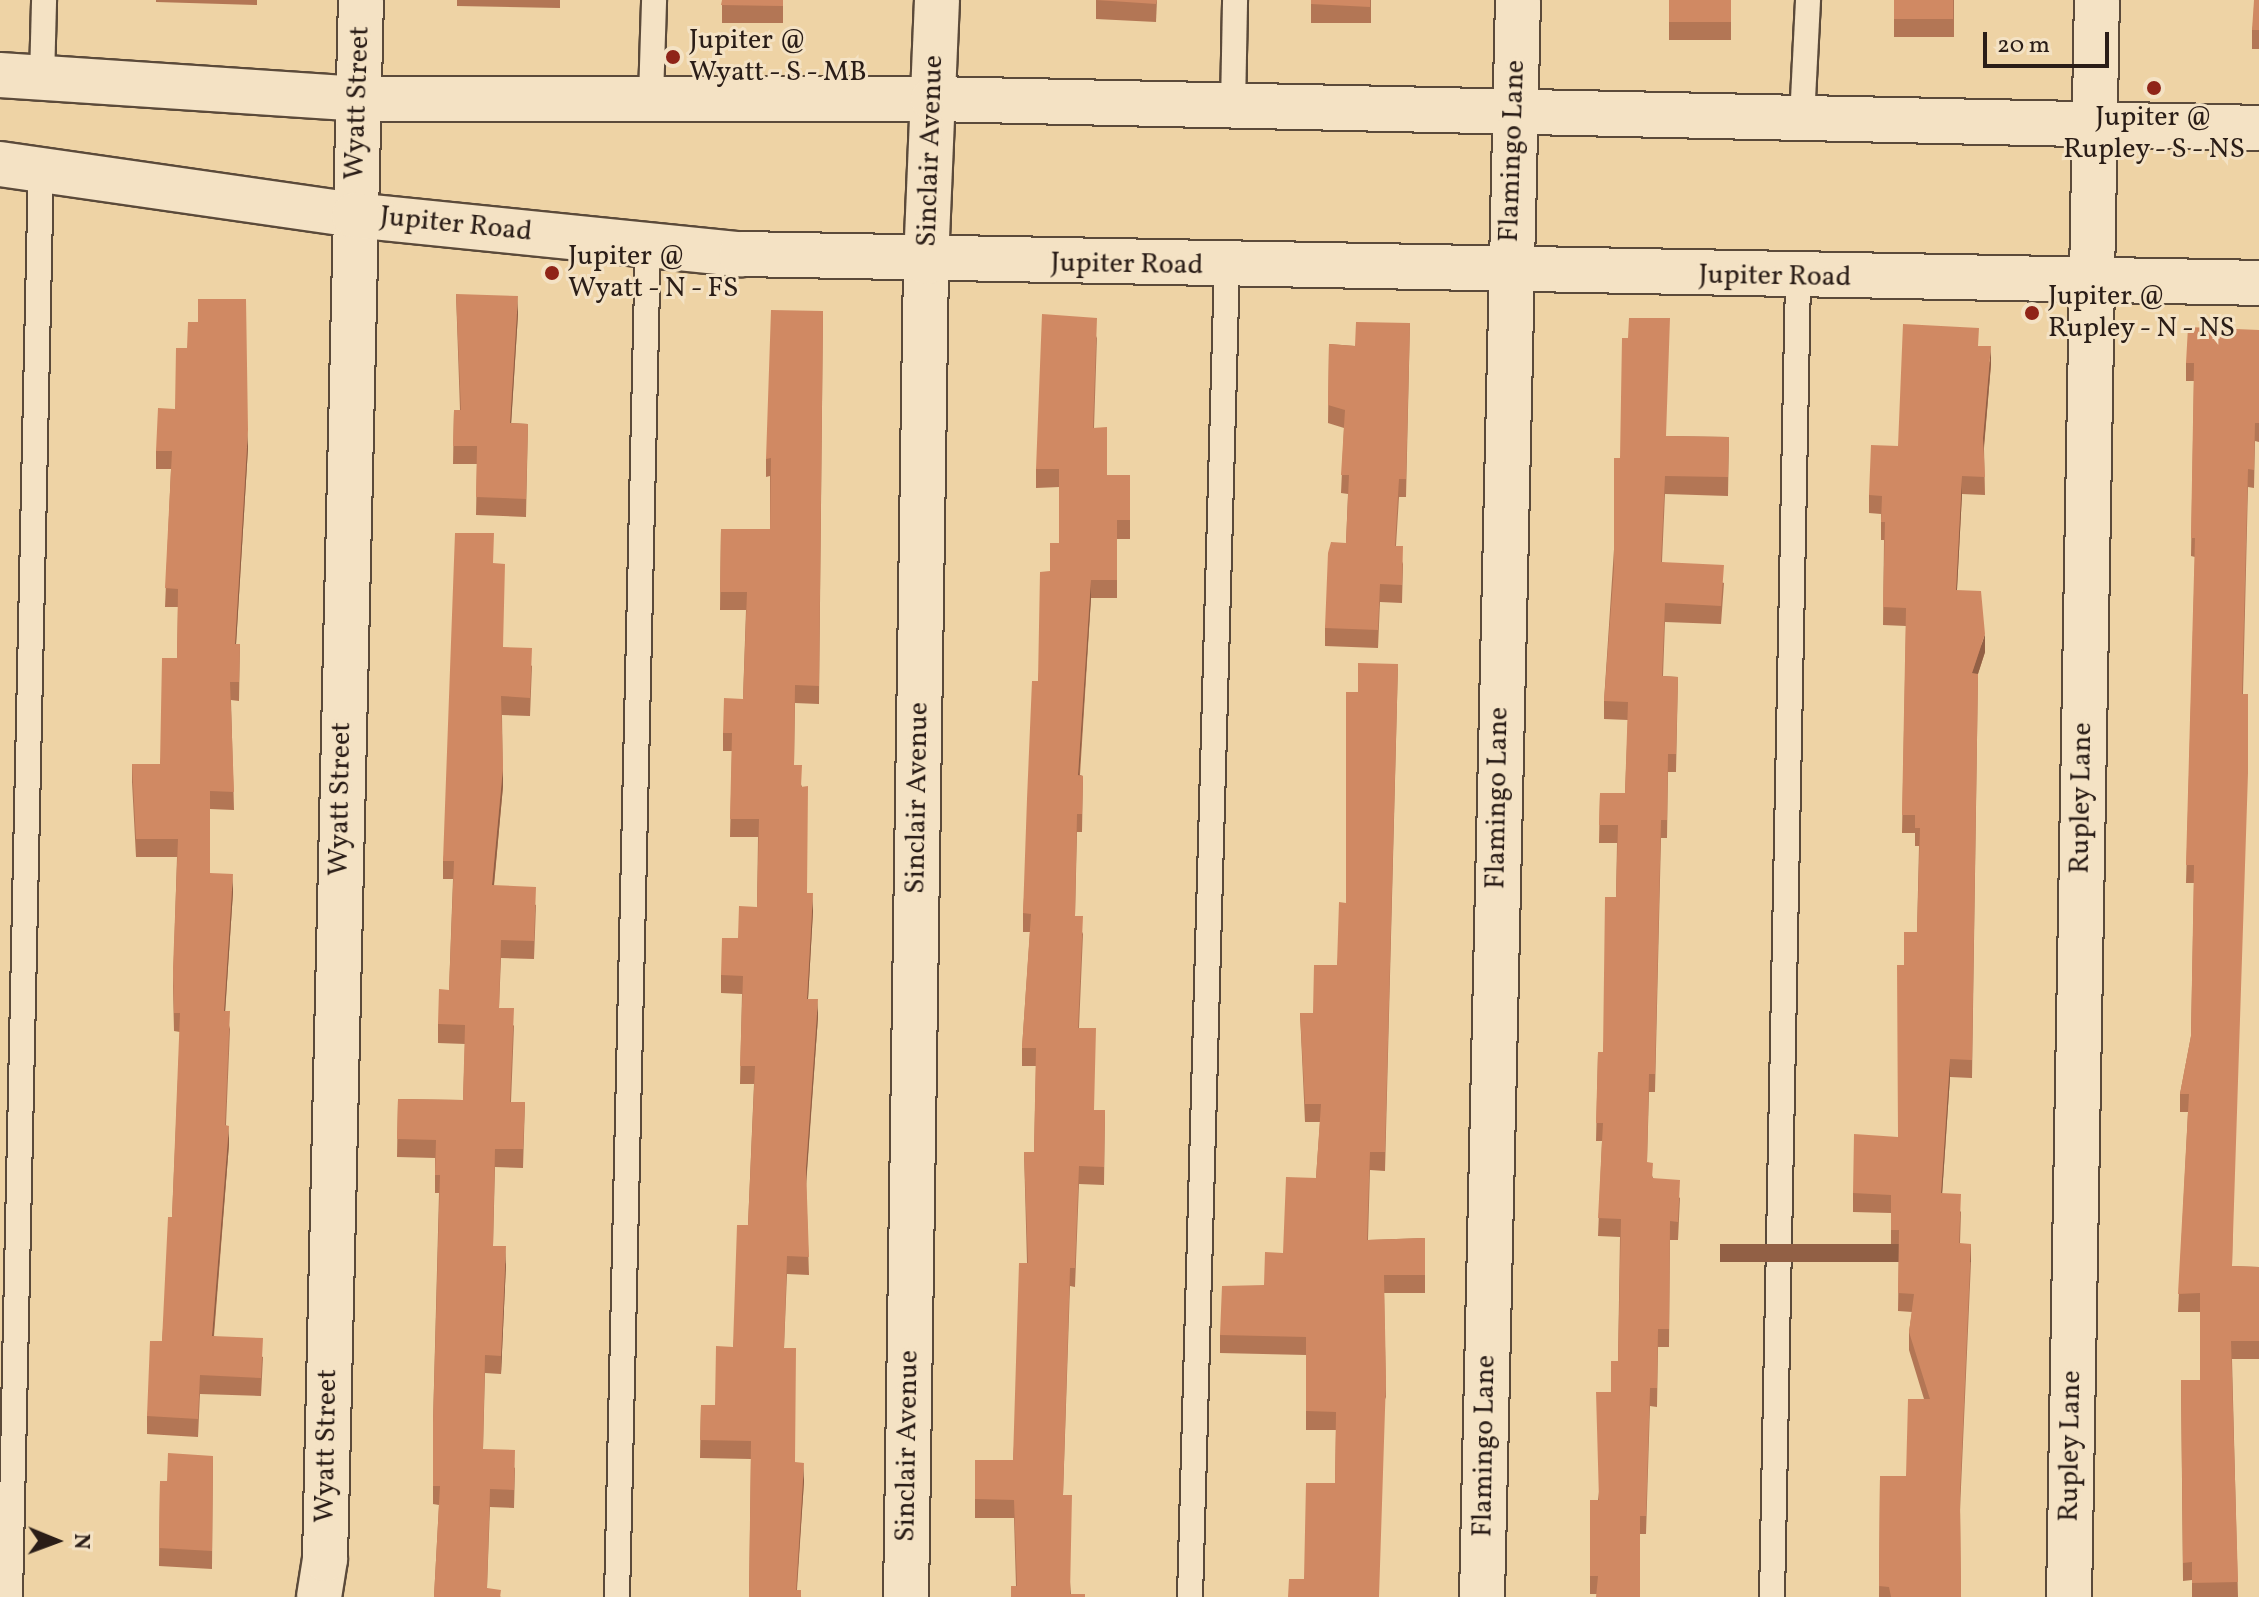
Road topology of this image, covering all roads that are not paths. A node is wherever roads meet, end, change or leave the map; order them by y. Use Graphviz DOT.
graph roads {
  1 [pos="44,0"];
  2 [pos="361,0"];
  3 [pos="654,0"];
  4 [pos="937,0"];
  5 [pos="1235,0"];
  6 [pos="1518,0"];
  7 [pos="1808,0"];
  8 [pos="2097,0"];
  9 [pos="21,77"];
  10 [pos="651,98"];
  11 [pos="359,99"];
  12 [pos="933,99"];
  13 [pos="1233,107"];
  14 [pos="1513,114"];
  15 [pos="1802,119"];
  16 [pos="2093,124"];
  17 [pos="2259,128"];
  18 [pos="20,166"];
  19 [pos="354,215"];
  20 [pos="648,244"];
  21 [pos="926,262"];
  22 [pos="1227,267"];
  23 [pos="1509,273"];
  24 [pos="1798,278"];
  25 [pos="2090,280"];
  26 [pos="2259,283"];
  27 [pos="10,1597"];
  28 [pos="319,1597"];
  29 [pos="617,1597"];
  30 [pos="906,1597"];
  31 [pos="1190,1597"];
  32 [pos="1482,1597"];
  33 [pos="1772,1597"];
  34 [pos="2069,1597"];
  1 -- 9 [label="lane"];
  2 -- 11 [label="street, Wyatt Street"];
  3 -- 10 [label="lane"];
  4 -- 12 [label="street, Sinclair Avenue"];
  5 -- 13 [label="lane"];
  6 -- 14 [label="street, Flamingo Lane"];
  7 -- 15 [label="lane"];
  8 -- 16 [label="street, Rupley Lane"];
  9 -- 11 [label="street"];
  10 -- 11 [label="street"];
  10 -- 12 [label="street"];
  11 -- 19 [label="street, Wyatt Street"];
  12 -- 13 [label="street"];
  12 -- 21 [label="street, Sinclair Avenue"];
  13 -- 14 [label="street"];
  14 -- 15 [label="street"];
  14 -- 23 [label="street, Flamingo Lane"];
  15 -- 16 [label="street"];
  16 -- 17 [label="street"];
  16 -- 25 [label="street, Rupley Lane"];
  18 -- 19 [label="street, Jupiter Road"];
  18 -- 27 [label="lane"];
  19 -- 20 [label="street, Jupiter Road"];
  19 -- 28 [label="street, Wyatt Street"];
  20 -- 21 [label="street, Jupiter Road"];
  20 -- 29 [label="lane"];
  21 -- 22 [label="street, Jupiter Road"];
  21 -- 30 [label="street, Sinclair Avenue"];
  22 -- 23 [label="street, Jupiter Road"];
  22 -- 31 [label="lane"];
  23 -- 24 [label="street, Jupiter Road"];
  23 -- 32 [label="street, Flamingo Lane"];
  24 -- 25 [label="street, Jupiter Road"];
  24 -- 33 [label="lane"];
  25 -- 26 [label="street, Jupiter Road"];
  25 -- 34 [label="street, Rupley Lane"];
}
